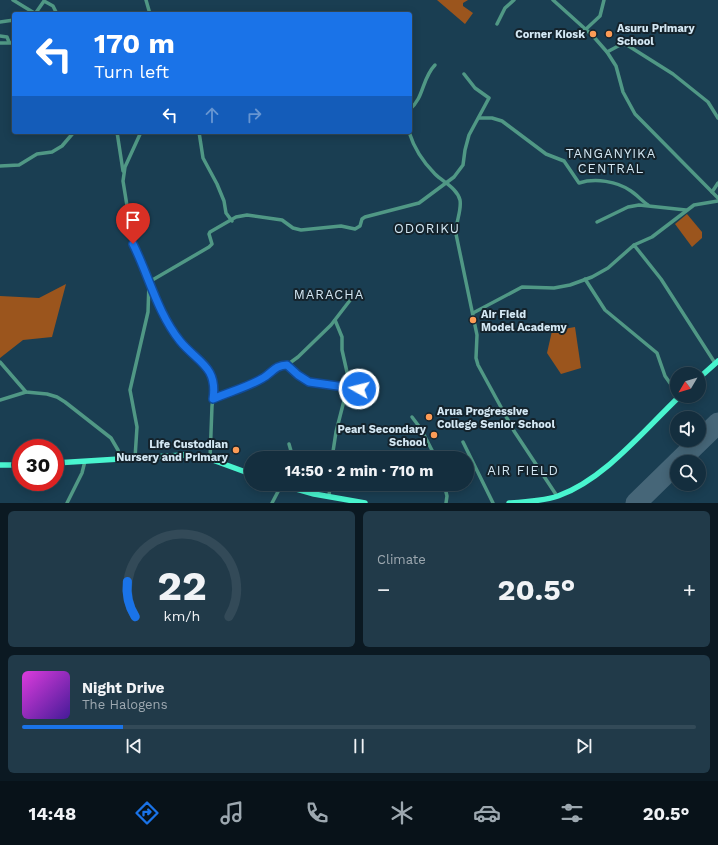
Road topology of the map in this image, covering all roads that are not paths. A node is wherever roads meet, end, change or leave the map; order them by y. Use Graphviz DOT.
graph roads {
  1 [pos="13,0"];
  2 [pos="146,0"];
  3 [pos="514,0"];
  4 [pos="553,0"];
  5 [pos="604,0"];
  6 [pos="33,12"];
  7 [pos="37,12"];
  8 [pos="56,12"];
  9 [pos="149,12"];
  10 [pos="12,20"];
  11 [pos="0,22"];
  12 [pos="497,24"];
  13 [pos="585,30"];
  14 [pos="0,36"];
  15 [pos="12,43"];
  16 [pos="0,44"];
  17 [pos="607,52"];
  18 [pos="435,65"];
  19 [pos="464,74"];
  20 [pos="412,107"];
  21 [pos="479,118"];
  22 [pos="718,118"];
  23 [pos="72,134"];
  24 [pos="117,134"];
  25 [pos="140,134"];
  26 [pos="199,134"];
  27 [pos="410,134"];
  28 [pos="0,166"];
  29 [pos="123,172"];
  30 [pos="718,183"];
  31 [pos="446,184"];
  32 [pos="712,192"];
  33 [pos="718,198"];
  34 [pos="718,201"];
  35 [pos="648,205"];
  36 [pos="686,210"];
  37 [pos="232,221"];
  38 [pos="597,222"];
  39 [pos="634,245"];
  40 [pos="585,280"];
  41 [pos="149,282"];
  42 [pos="351,298"];
  43 [pos="473,313"];
  44 [pos="335,320"];
  45 [pos="0,362"];
  46 [pos="717,362"];
  47 [pos="287,365"];
  48 [pos="706,372"];
  49 [pos="670,382"];
  50 [pos="347,388"];
  51 [pos="370,390"];
  52 [pos="26,392"];
  53 [pos="213,399"];
  54 [pos="0,400"];
  55 [pos="672,403"];
  56 [pos="412,417"];
  57 [pos="463,442"];
  58 [pos="289,444"];
  59 [pos="291,451"];
  60 [pos="333,451"];
  61 [pos="432,451"];
  62 [pos="135,458"];
  63 [pos="120,459"];
  64 [pos="210,459"];
  65 [pos="85,461"];
  66 [pos="64,462"];
  67 [pos="0,465"];
  68 [pos="12,465"];
  69 [pos="244,471"];
  70 [pos="278,491"];
  71 [pos="305,491"];
  72 [pos="330,491"];
  73 [pos="446,491"];
  74 [pos="557,496"];
  75 [pos="329,498"];
  76 [pos="353,502"];
  77 [pos="67,503"];
  78 [pos="272,503"];
  79 [pos="365,503"];
  80 [pos="446,503"];
  81 [pos="493,503"];
  82 [pos="509,503"];
  1 -- 6 [label="street"];
  2 -- 9 [label="street"];
  3 -- 12 [label="street"];
  4 -- 13 [label="street"];
  5 -- 13 [label="street"];
  7 -- 8 [label="street"];
  10 -- 11 [label="street"];
  13 -- 17 [label="street"];
  14 -- 15 [label="street"];
  15 -- 16 [label="street"];
  17 -- 22 [label="street"];
  17 -- 32 [label="street"];
  18 -- 20 [label="street"];
  19 -- 21 [label="street"];
  21 -- 31 [label="street"];
  21 -- 35 [label="street"];
  23 -- 28 [label="street"];
  24 -- 29 [label="street"];
  25 -- 29 [label="street"];
  26 -- 37 [label="street"];
  27 -- 31 [label="street"];
  29 -- 41 [label="street"];
  30 -- 32 [label="street"];
  31 -- 37 [label="street"];
  31 -- 43 [label="street"];
  32 -- 33 [label="street"];
  34 -- 36 [label="street"];
  35 -- 36 [label="street"];
  35 -- 38 [label="street"];
  36 -- 39 [label="street"];
  37 -- 41 [label="street"];
  39 -- 40 [label="street"];
  39 -- 46 [label="street"];
  40 -- 43 [label="street"];
  40 -- 49 [label="street"];
  41 -- 53 [label="street"];
  41 -- 62 [label="street"];
  42 -- 44 [label="street"];
  43 -- 74 [label="street"];
  44 -- 47 [label="street"];
  44 -- 50 [label="street"];
  45 -- 52 [label="street"];
  46 -- 48 [label="main road"];
  47 -- 50 [label="street"];
  47 -- 53 [label="street"];
  50 -- 51 [label="street"];
  50 -- 60 [label="street"];
  52 -- 54 [label="street"];
  52 -- 63 [label="street"];
  53 -- 64 [label="street"];
  55 -- 74 [label="main road"];
  56 -- 61 [label="street"];
  57 -- 81 [label="street"];
  58 -- 59 [label="street"];
  62 -- 63 [label="main road"];
  62 -- 64 [label="main road"];
  63 -- 65 [label="main road"];
  64 -- 69 [label="main road"];
  65 -- 66 [label="main road"];
  65 -- 77 [label="street"];
  67 -- 68 [label="main road"];
  70 -- 78 [label="street"];
  71 -- 75 [label="main road"];
  72 -- 75 [label="street"];
  73 -- 80 [label="street"];
  74 -- 82 [label="main road"];
  75 -- 76 [label="main road"];
  76 -- 79 [label="main road"];
}
